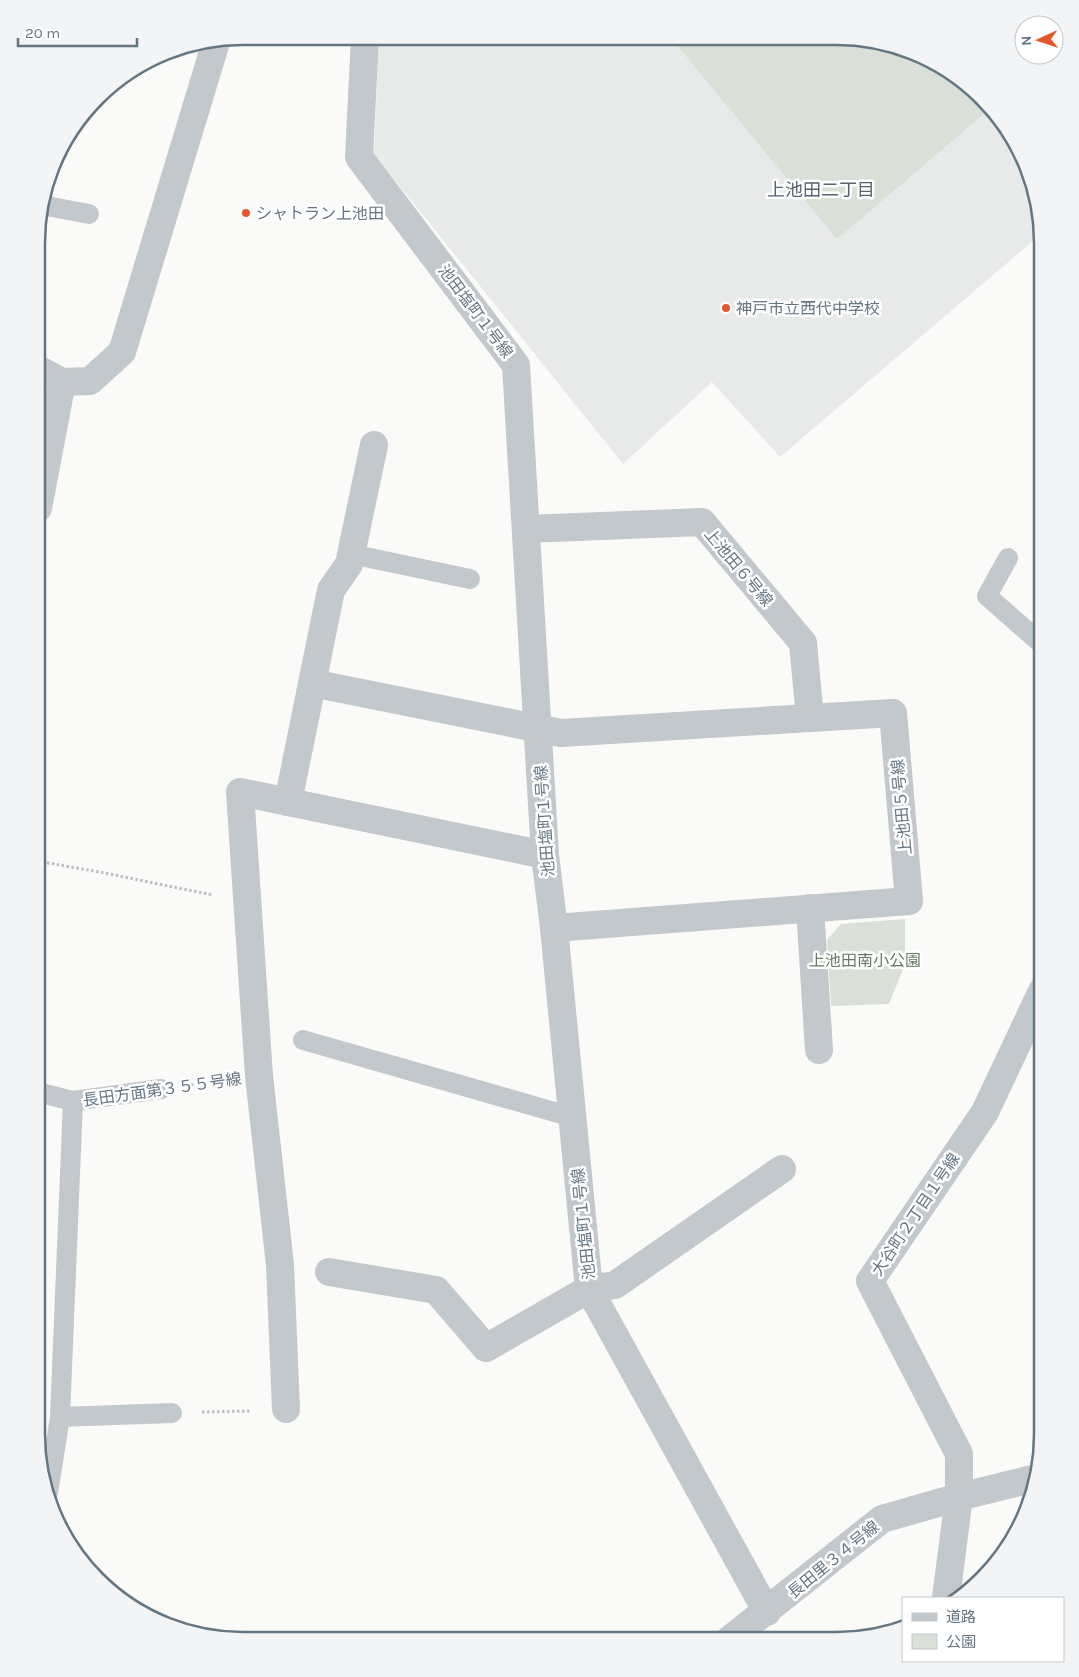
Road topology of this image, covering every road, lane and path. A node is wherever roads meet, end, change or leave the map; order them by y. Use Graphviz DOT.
graph roads {
  1 [pos="365,45"];
  2 [pos="214,47"];
  3 [pos="49,206"];
  4 [pos="89,214"];
  5 [pos="45,372"];
  6 [pos="62,382"];
  7 [pos="374,445"];
  8 [pos="45,471"];
  9 [pos="526,529"];
  10 [pos="351,554"];
  11 [pos="1008,558"];
  12 [pos="470,579"];
  13 [pos="1034,637"];
  14 [pos="312,683"];
  15 [pos="810,718"];
  16 [pos="538,728"];
  17 [pos="288,802"];
  18 [pos="545,855"];
  19 [pos="45,863"];
  20 [pos="248,901"];
  21 [pos="810,908"];
  22 [pos="554,928"];
  23 [pos="1034,1008"];
  24 [pos="303,1040"];
  25 [pos="819,1050"];
  26 [pos="259,1076"];
  27 [pos="161,1089"];
  28 [pos="45,1094"];
  29 [pos="73,1101"];
  30 [pos="572,1117"];
  31 [pos="782,1169"];
  32 [pos="329,1272"];
  33 [pos="589,1290"];
  34 [pos="286,1409"];
  35 [pos="223,1411"];
  36 [pos="240,1411"];
  37 [pos="172,1413"];
  38 [pos="60,1417"];
  39 [pos="50,1478"];
  40 [pos="1028,1480"];
  41 [pos="959,1497"];
  42 [pos="946,1597"];
  43 [pos="767,1612"];
  44 [pos="740,1632"];
  1 -- 9 [label="street, 池田塩町１号線"];
  2 -- 6 [label="street"];
  3 -- 4 [label="lane"];
  5 -- 6 [label="street"];
  6 -- 8 [label="street"];
  7 -- 10 [label="street"];
  9 -- 15 [label="street, 上池田６号線"];
  9 -- 16 [label="street, 池田塩町１号線"];
  10 -- 12 [label="lane"];
  10 -- 14 [label="street"];
  11 -- 13 [label="lane"];
  14 -- 16 [label="street, 上池田５号線"];
  14 -- 17 [label="street"];
  15 -- 16 [label="street, 上池田５号線"];
  15 -- 21 [label="street, 上池田５号線"];
  16 -- 18 [label="street, 池田塩町１号線"];
  17 -- 18 [label="street"];
  17 -- 20 [label="street"];
  18 -- 22 [label="street, 池田塩町１号線"];
  19 -- 20 [label="path"];
  20 -- 26 [label="street"];
  21 -- 22 [label="street, 上池田５号線"];
  21 -- 25 [label="street"];
  22 -- 30 [label="street, 池田塩町１号線"];
  23 -- 41 [label="street, 大谷町２丁目１号線"];
  24 -- 30 [label="lane"];
  26 -- 27 [label="path, 長田方面第３５５号線"];
  26 -- 34 [label="street"];
  27 -- 29 [label="lane, 長田方面第３５５号線"];
  28 -- 29 [label="lane, 長田方面第３５５号線"];
  29 -- 38 [label="lane"];
  30 -- 33 [label="street, 池田塩町１号線"];
  31 -- 33 [label="street"];
  32 -- 33 [label="street"];
  33 -- 43 [label="street, 池田塩町１号線"];
  35 -- 36 [label="path"];
  37 -- 38 [label="lane"];
  38 -- 39 [label="lane"];
  40 -- 41 [label="street, 長田里３４号線"];
  41 -- 42 [label="street"];
  41 -- 43 [label="street, 長田里３４号線"];
  43 -- 44 [label="street, 長田里３４号線"];
}
